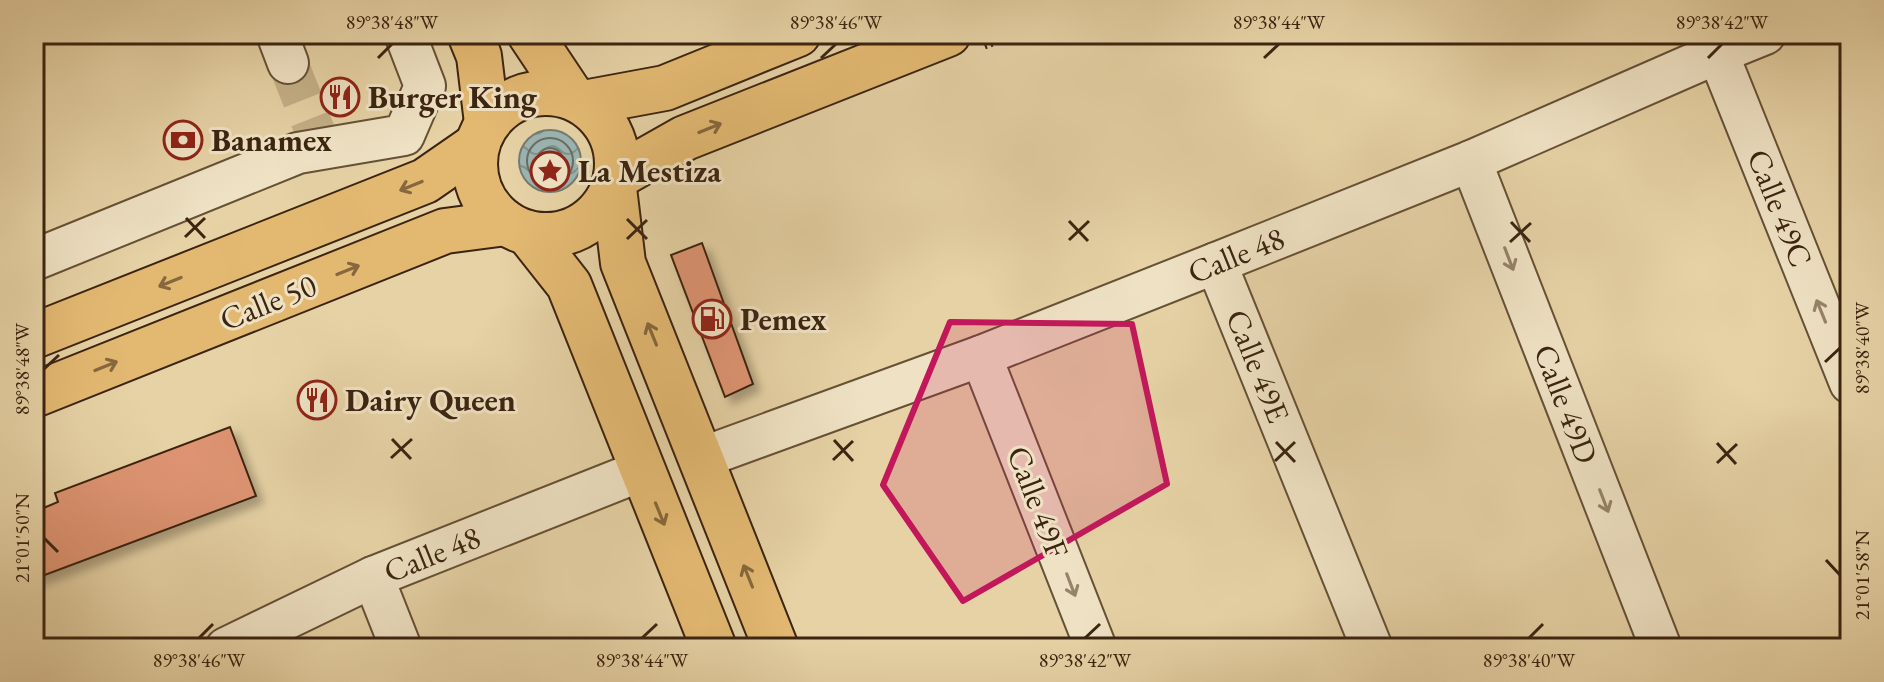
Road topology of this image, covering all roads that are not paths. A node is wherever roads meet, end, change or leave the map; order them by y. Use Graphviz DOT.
graph roads {
  1 [pos="405,34"];
  2 [pos="470,34"];
  3 [pos="530,34"];
  4 [pos="798,34"];
  5 [pos="948,34"];
  6 [pos="1765,34"];
  7 [pos="1714,43"];
  8 [pos="578,100"];
  9 [pos="482,134"];
  10 [pos="1471,161"];
  11 [pos="615,182"];
  12 [pos="517,228"];
  13 [pos="34,260"];
  14 [pos="1216,263"];
  15 [pos="34,336"];
  16 [pos="981,356"];
  17 [pos="1850,383"];
  18 [pos="34,395"];
  19 [pos="701,458"];
  20 [pos="643,470"];
  21 [pos="373,577"];
  22 [pos="226,648"];
  23 [pos="401,648"];
  24 [pos="714,648"];
  25 [pos="776,648"];
  26 [pos="1096,648"];
  27 [pos="1372,648"];
  28 [pos="1661,648"];
  1 -- 13 [label="street"];
  2 -- 9 [label="main road"];
  3 -- 8 [label="main road"];
  4 -- 8 [label="main road"];
  11 -- 5 [label="main road, one-way"];
  6 -- 7 [label="street, Calle 48"];
  7 -- 10 [label="street, Calle 48"];
  17 -- 7 [label="street, Calle 49C, one-way"];
  8 -- 9 [label="main road"];
  8 -- 11 [label="main road"];
  9 -- 12 [label="main road"];
  9 -- 15 [label="main road, Calle 50, one-way"];
  10 -- 14 [label="street, Calle 48"];
  10 -- 28 [label="street, Calle 49D, one-way"];
  11 -- 12 [label="main road"];
  19 -- 11 [label="main road, one-way"];
  18 -- 12 [label="main road, Calle 50, one-way"];
  12 -- 20 [label="main road"];
  14 -- 16 [label="street, Calle 48"];
  14 -- 27 [label="street, Calle 49E"];
  16 -- 19 [label="street, Calle 48"];
  16 -- 26 [label="street, Calle 49F, one-way"];
  25 -- 19 [label="main road, one-way"];
  20 -- 21 [label="street, Calle 48"];
  20 -- 24 [label="main road, one-way"];
  21 -- 22 [label="street, Calle 48"];
  21 -- 23 [label="street"];
}
